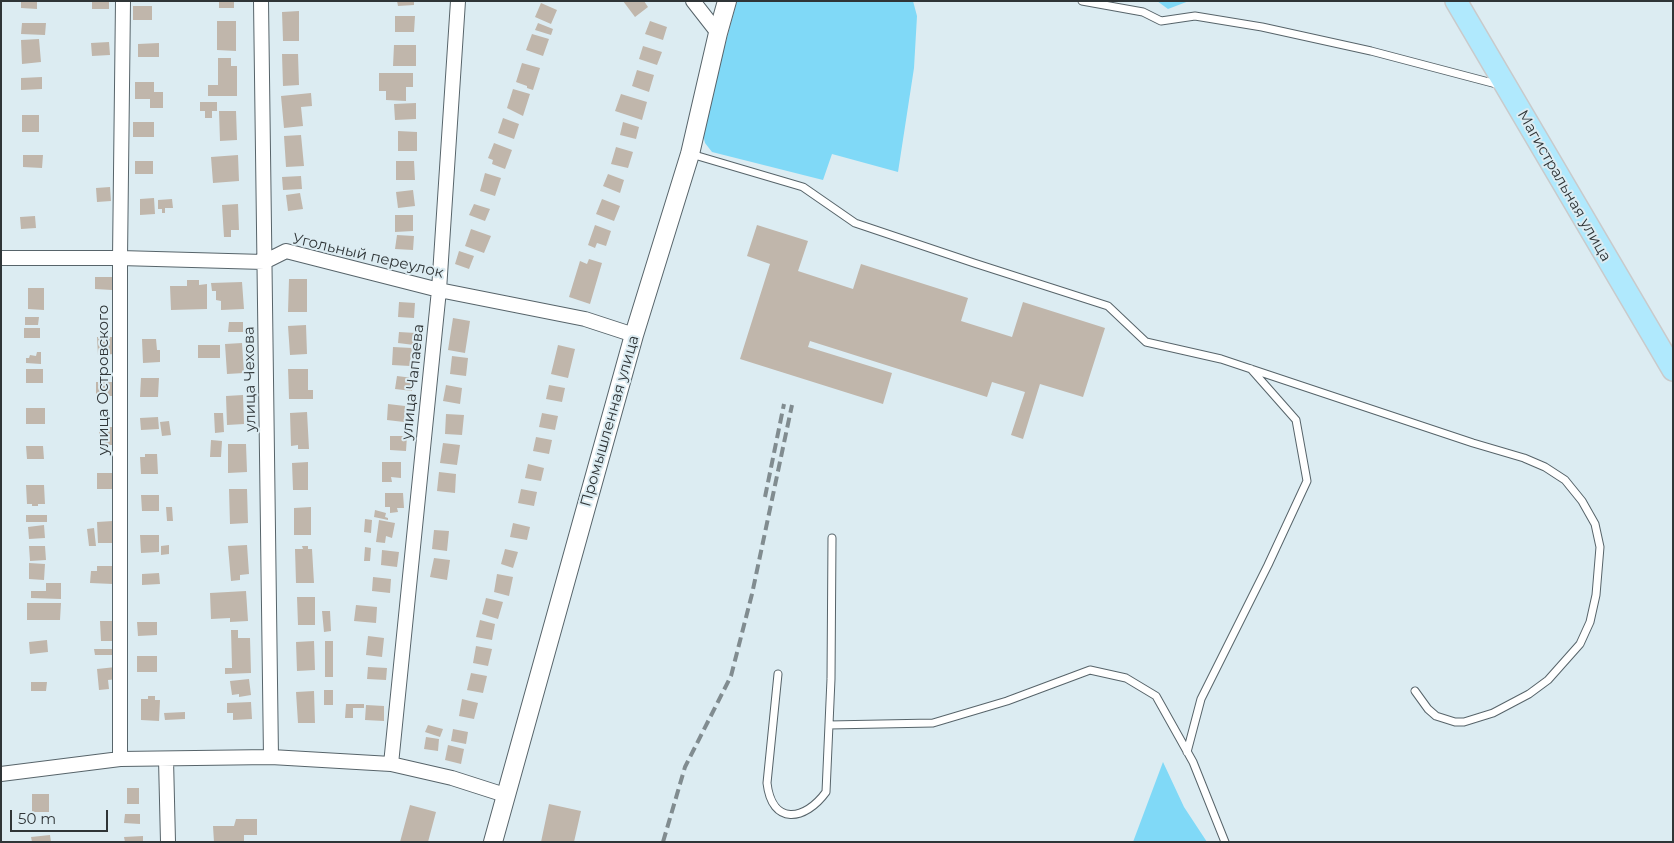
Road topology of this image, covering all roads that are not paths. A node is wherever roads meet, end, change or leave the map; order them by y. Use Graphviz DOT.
graph roads {
  1 [pos="123,1"];
  2 [pos="261,1"];
  3 [pos="458,1"];
  4 [pos="693,1"];
  5 [pos="727,1"];
  6 [pos="1082,1"];
  7 [pos="1456,1"];
  8 [pos="718,33"];
  9 [pos="1506,87"];
  10 [pos="690,154"];
  11 [pos="1,258"];
  12 [pos="120,258"];
  13 [pos="264,262"];
  14 [pos="439,290"];
  15 [pos="634,336"];
  16 [pos="1251,369"];
  17 [pos="1673,370"];
  18 [pos="832,538"];
  19 [pos="778,674"];
  20 [pos="1415,690"];
  21 [pos="829,725"];
  22 [pos="1187,752"];
  23 [pos="271,756"];
  24 [pos="120,759"];
  25 [pos="166,759"];
  26 [pos="391,764"];
  27 [pos="1,774"];
  28 [pos="505,795"];
  29 [pos="168,842"];
  30 [pos="493,842"];
  31 [pos="1225,842"];
  1 -- 12 [label="street, улица Островского"];
  2 -- 13 [label="street, улица Чехова"];
  3 -- 14 [label="street, улица Чапаева"];
  4 -- 8 [label="street"];
  5 -- 8 [label="street, Промышленная улица"];
  6 -- 9 [label="lane"];
  7 -- 9 [label="main road, Магистральная улица"];
  8 -- 10 [label="street, Промышленная улица"];
  9 -- 17 [label="main road, Магистральная улица"];
  10 -- 15 [label="street, Промышленная улица"];
  10 -- 16 [label="lane"];
  11 -- 12 [label="street, Угольный переулок"];
  12 -- 13 [label="street, Угольный переулок"];
  12 -- 24 [label="street, улица Островского"];
  13 -- 14 [label="street, Угольный переулок"];
  13 -- 23 [label="street, улица Чехова"];
  14 -- 15 [label="street, Угольный переулок"];
  14 -- 26 [label="street, улица Чапаева"];
  15 -- 28 [label="street, Промышленная улица"];
  16 -- 20 [label="lane"];
  16 -- 22 [label="lane"];
  18 -- 21 [label="lane"];
  19 -- 21 [label="lane"];
  21 -- 22 [label="lane"];
  22 -- 31 [label="lane"];
  23 -- 25 [label="street"];
  23 -- 26 [label="street"];
  24 -- 25 [label="street"];
  24 -- 27 [label="street"];
  25 -- 29 [label="street"];
  26 -- 28 [label="street"];
  28 -- 30 [label="street, Промышленная улица"];
}
